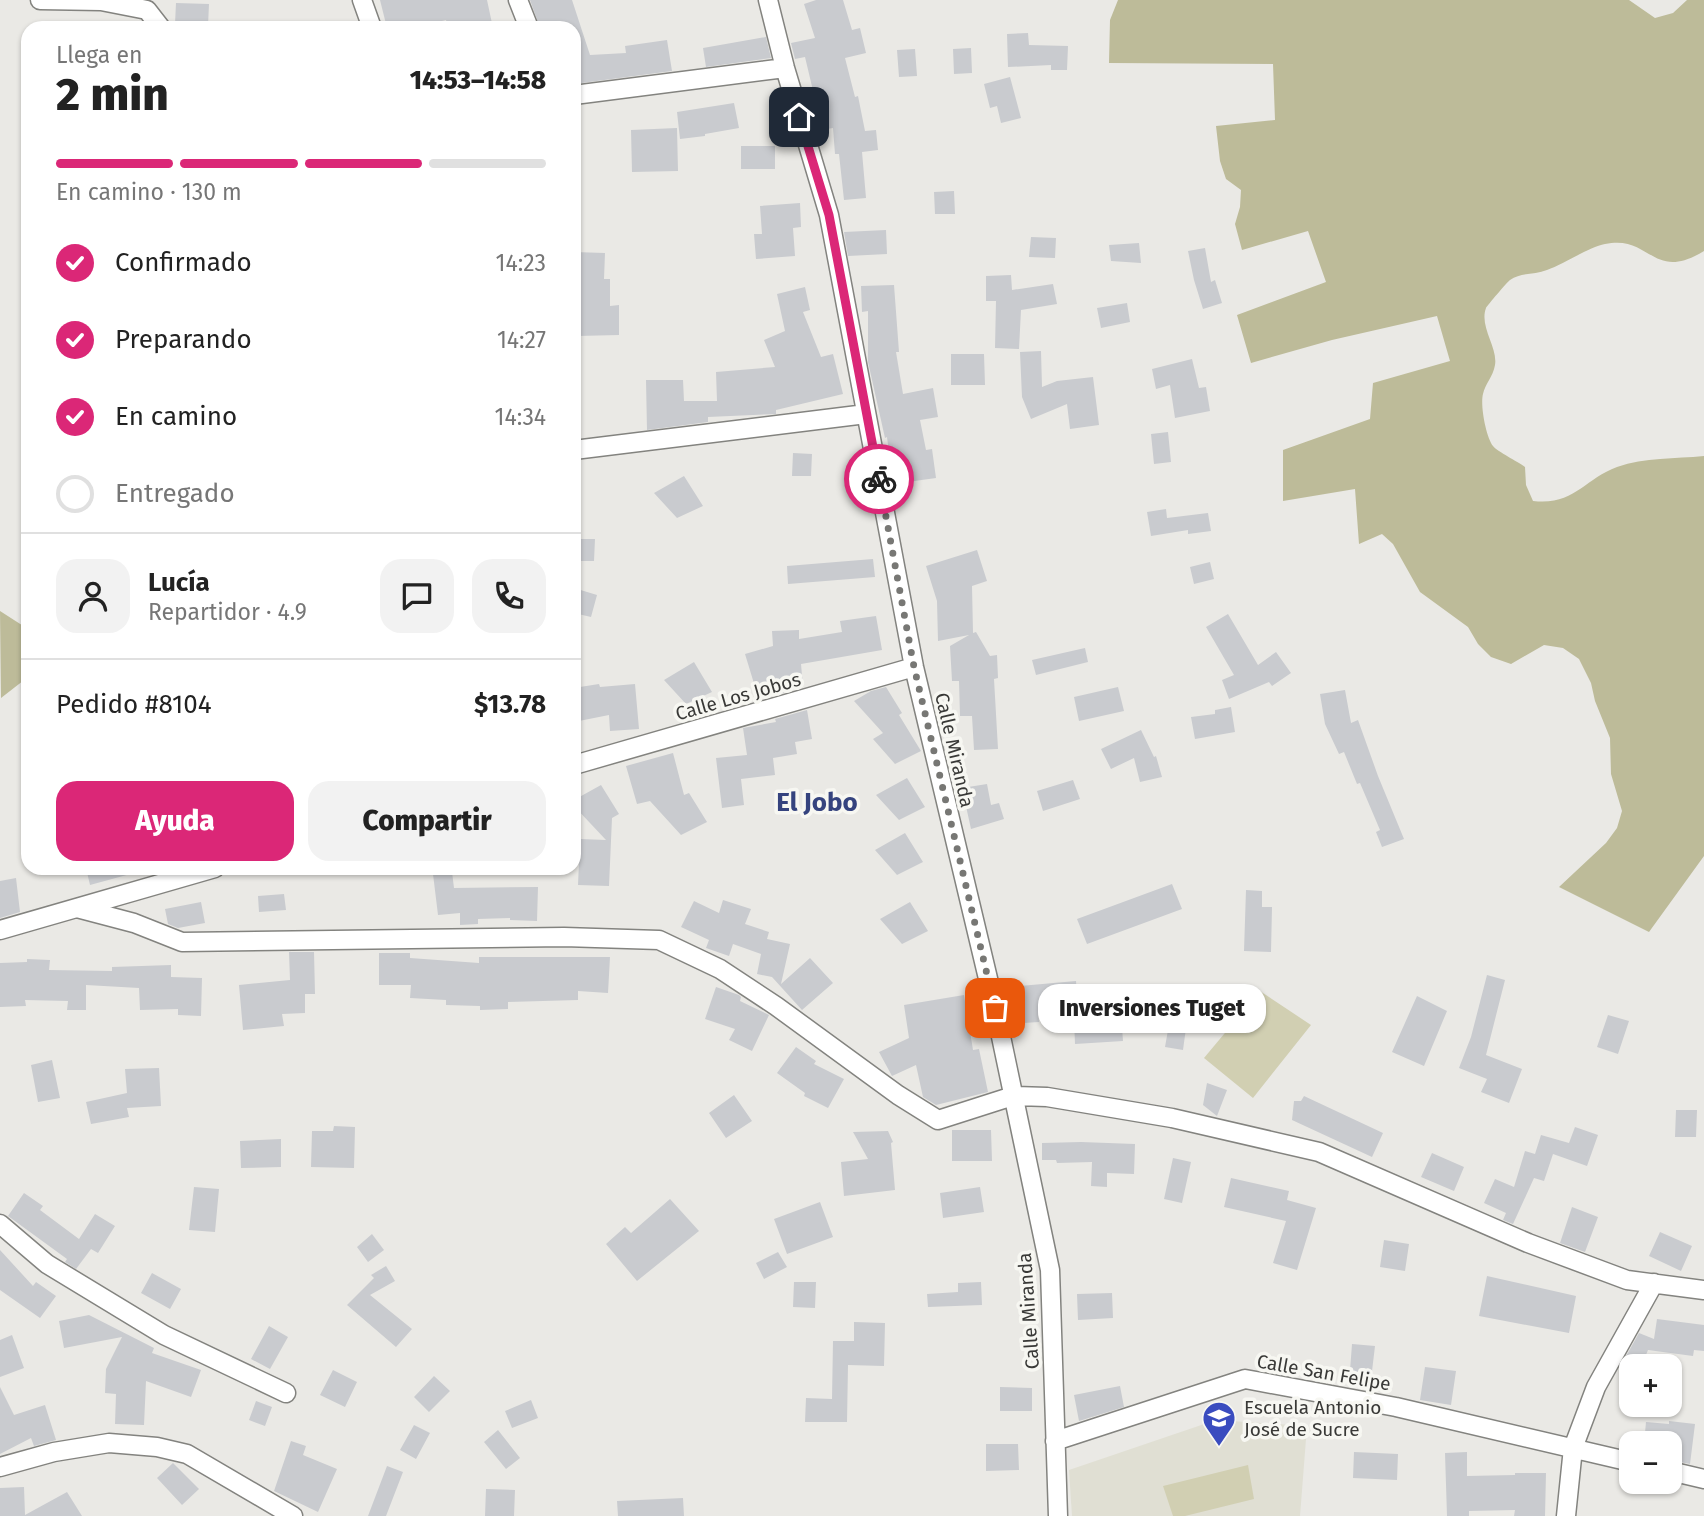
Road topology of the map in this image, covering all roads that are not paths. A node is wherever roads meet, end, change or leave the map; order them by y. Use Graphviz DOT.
graph roads {
  1 [pos="40,0"];
  2 [pos="362,0"];
  3 [pos="518,0"];
  4 [pos="768,0"];
  5 [pos="144,5"];
  6 [pos="155,21"];
  7 [pos="370,21"];
  8 [pos="526,21"];
  9 [pos="785,68"];
  10 [pos="581,94"];
  11 [pos="866,414"];
  12 [pos="581,449"];
  13 [pos="914,667"];
  14 [pos="581,763"];
  15 [pos="191,875"];
  16 [pos="77,908"];
  17 [pos="0,930"];
  18 [pos="1013,1096"];
  19 [pos="0,1224"];
  20 [pos="1654,1283"];
  21 [pos="1704,1290"];
  22 [pos="286,1392"];
  23 [pos="1055,1441"];
  24 [pos="1573,1448"];
  25 [pos="1619,1459"];
  26 [pos="0,1467"];
  27 [pos="1682,1474"];
  28 [pos="1704,1479"];
  29 [pos="293,1516"];
  30 [pos="1058,1516"];
  31 [pos="1566,1516"];
  1 -- 5 [label="street"];
  2 -- 7 [label="street"];
  3 -- 8 [label="street"];
  4 -- 9 [label="street, Calle Miranda"];
  5 -- 6 [label="street"];
  9 -- 10 [label="street"];
  9 -- 11 [label="street, Calle Miranda"];
  11 -- 12 [label="street"];
  11 -- 13 [label="street, Calle Miranda"];
  13 -- 14 [label="street, Calle Los Jobos"];
  13 -- 18 [label="street, Calle Miranda"];
  15 -- 16 [label="street"];
  16 -- 17 [label="street"];
  16 -- 18 [label="street"];
  18 -- 20 [label="street"];
  18 -- 23 [label="street, Calle Miranda"];
  19 -- 22 [label="street"];
  20 -- 21 [label="street"];
  20 -- 24 [label="street"];
  23 -- 24 [label="street, Calle San Felipe"];
  23 -- 30 [label="street, Calle Miranda"];
  24 -- 25 [label="street, Calle San Felipe"];
  24 -- 31 [label="street"];
  26 -- 29 [label="street"];
  27 -- 28 [label="street"];
}
